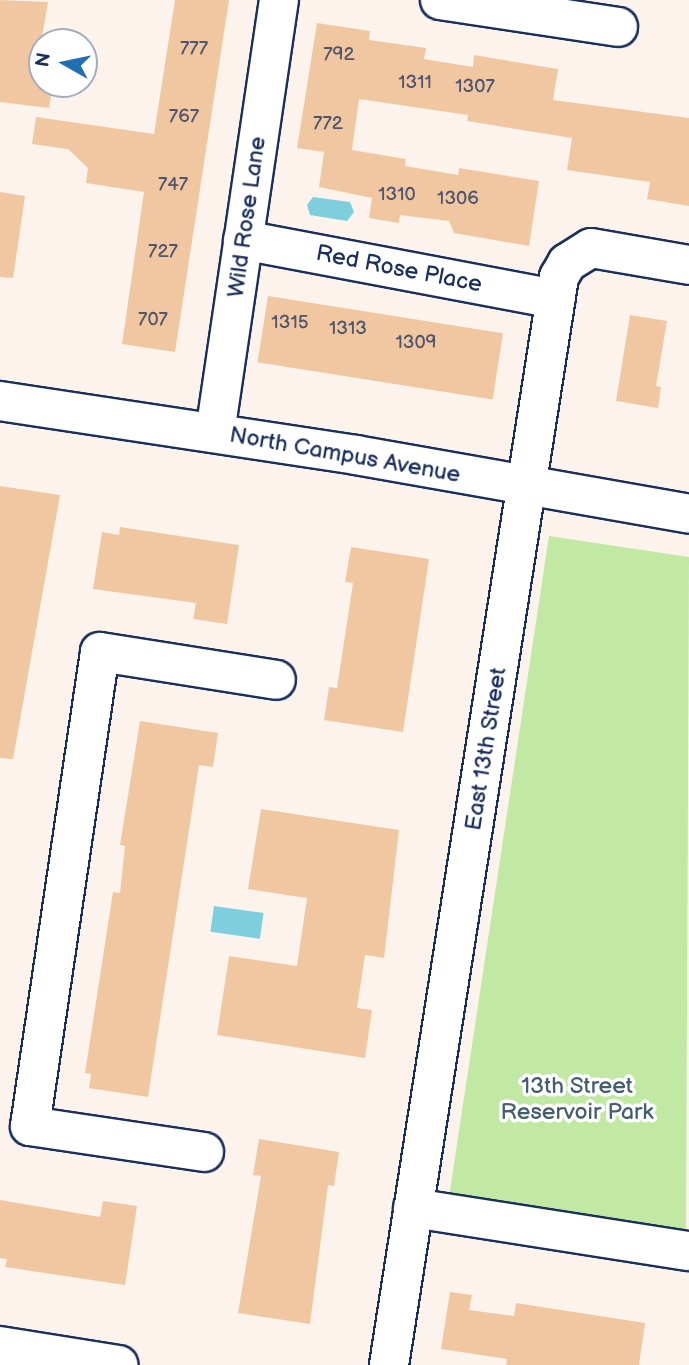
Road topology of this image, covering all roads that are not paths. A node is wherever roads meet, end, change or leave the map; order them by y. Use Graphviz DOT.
graph roads {
  1 [pos="279,0"];
  2 [pos="440,0"];
  3 [pos="618,27"];
  4 [pos="243,240"];
  5 [pos="689,265"];
  6 [pos="555,299"];
  7 [pos="0,401"];
  8 [pos="215,433"];
  9 [pos="527,487"];
  10 [pos="689,514"];
  11 [pos="276,680"];
  12 [pos="204,1152"];
  13 [pos="413,1208"];
  14 [pos="689,1251"];
  15 [pos="0,1346"];
  16 [pos="117,1365"];
  17 [pos="389,1365"];
  1 -- 4 [label="street, Wild Rose Lane"];
  2 -- 3 [label="street"];
  4 -- 6 [label="street, Red Rose Place"];
  4 -- 8 [label="street, Wild Rose Lane"];
  5 -- 6 [label="street, East 13th Street"];
  6 -- 9 [label="street, East 13th Street"];
  7 -- 8 [label="street, North Campus Avenue"];
  8 -- 9 [label="street, North Campus Avenue"];
  9 -- 10 [label="street, North Campus Avenue"];
  9 -- 13 [label="street, East 13th Street"];
  11 -- 12 [label="street"];
  13 -- 14 [label="street"];
  13 -- 17 [label="street, East 13th Street"];
  15 -- 16 [label="street"];
}
